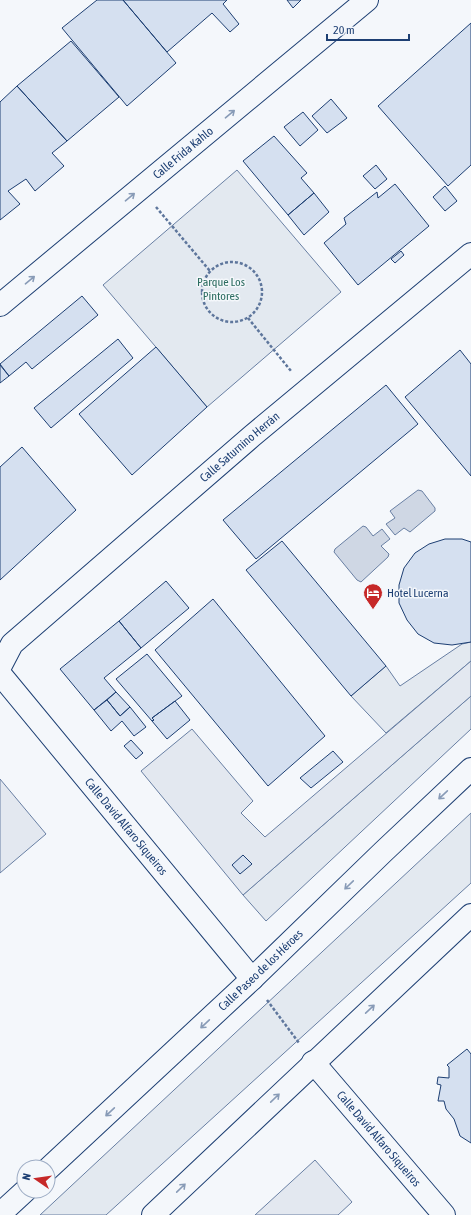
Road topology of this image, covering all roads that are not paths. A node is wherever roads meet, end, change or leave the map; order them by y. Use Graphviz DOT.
graph roads {
  1 [pos="367,0"];
  2 [pos="471,254"];
  3 [pos="0,305"];
  4 [pos="6,646"];
  5 [pos="0,667"];
  6 [pos="0,674"];
  7 [pos="471,768"];
  8 [pos="471,915"];
  9 [pos="252,979"];
  10 [pos="313,1062"];
  11 [pos="56,1162"];
  12 [pos="16,1199"];
  13 [pos="0,1214"];
  14 [pos="153,1215"];
  15 [pos="444,1215"];
  3 -- 1 [label="street, Calle Frida Kahlo, one-way"];
  2 -- 4 [label="street, Calle Saturnino Herrán"];
  4 -- 5 [label="street, Calle Saturnino Herrán"];
  6 -- 9 [label="street, Calle David Alfaro Siqueiros"];
  7 -- 9 [label="street, Calle Paseo de los Héroes, one-way"];
  10 -- 8 [label="street, one-way"];
  9 -- 11 [label="street, Calle Paseo de los Héroes, one-way"];
  14 -- 10 [label="street, one-way"];
  10 -- 15 [label="street, Calle David Alfaro Siqueiros"];
  12 -- 13 [label="street"];
}
